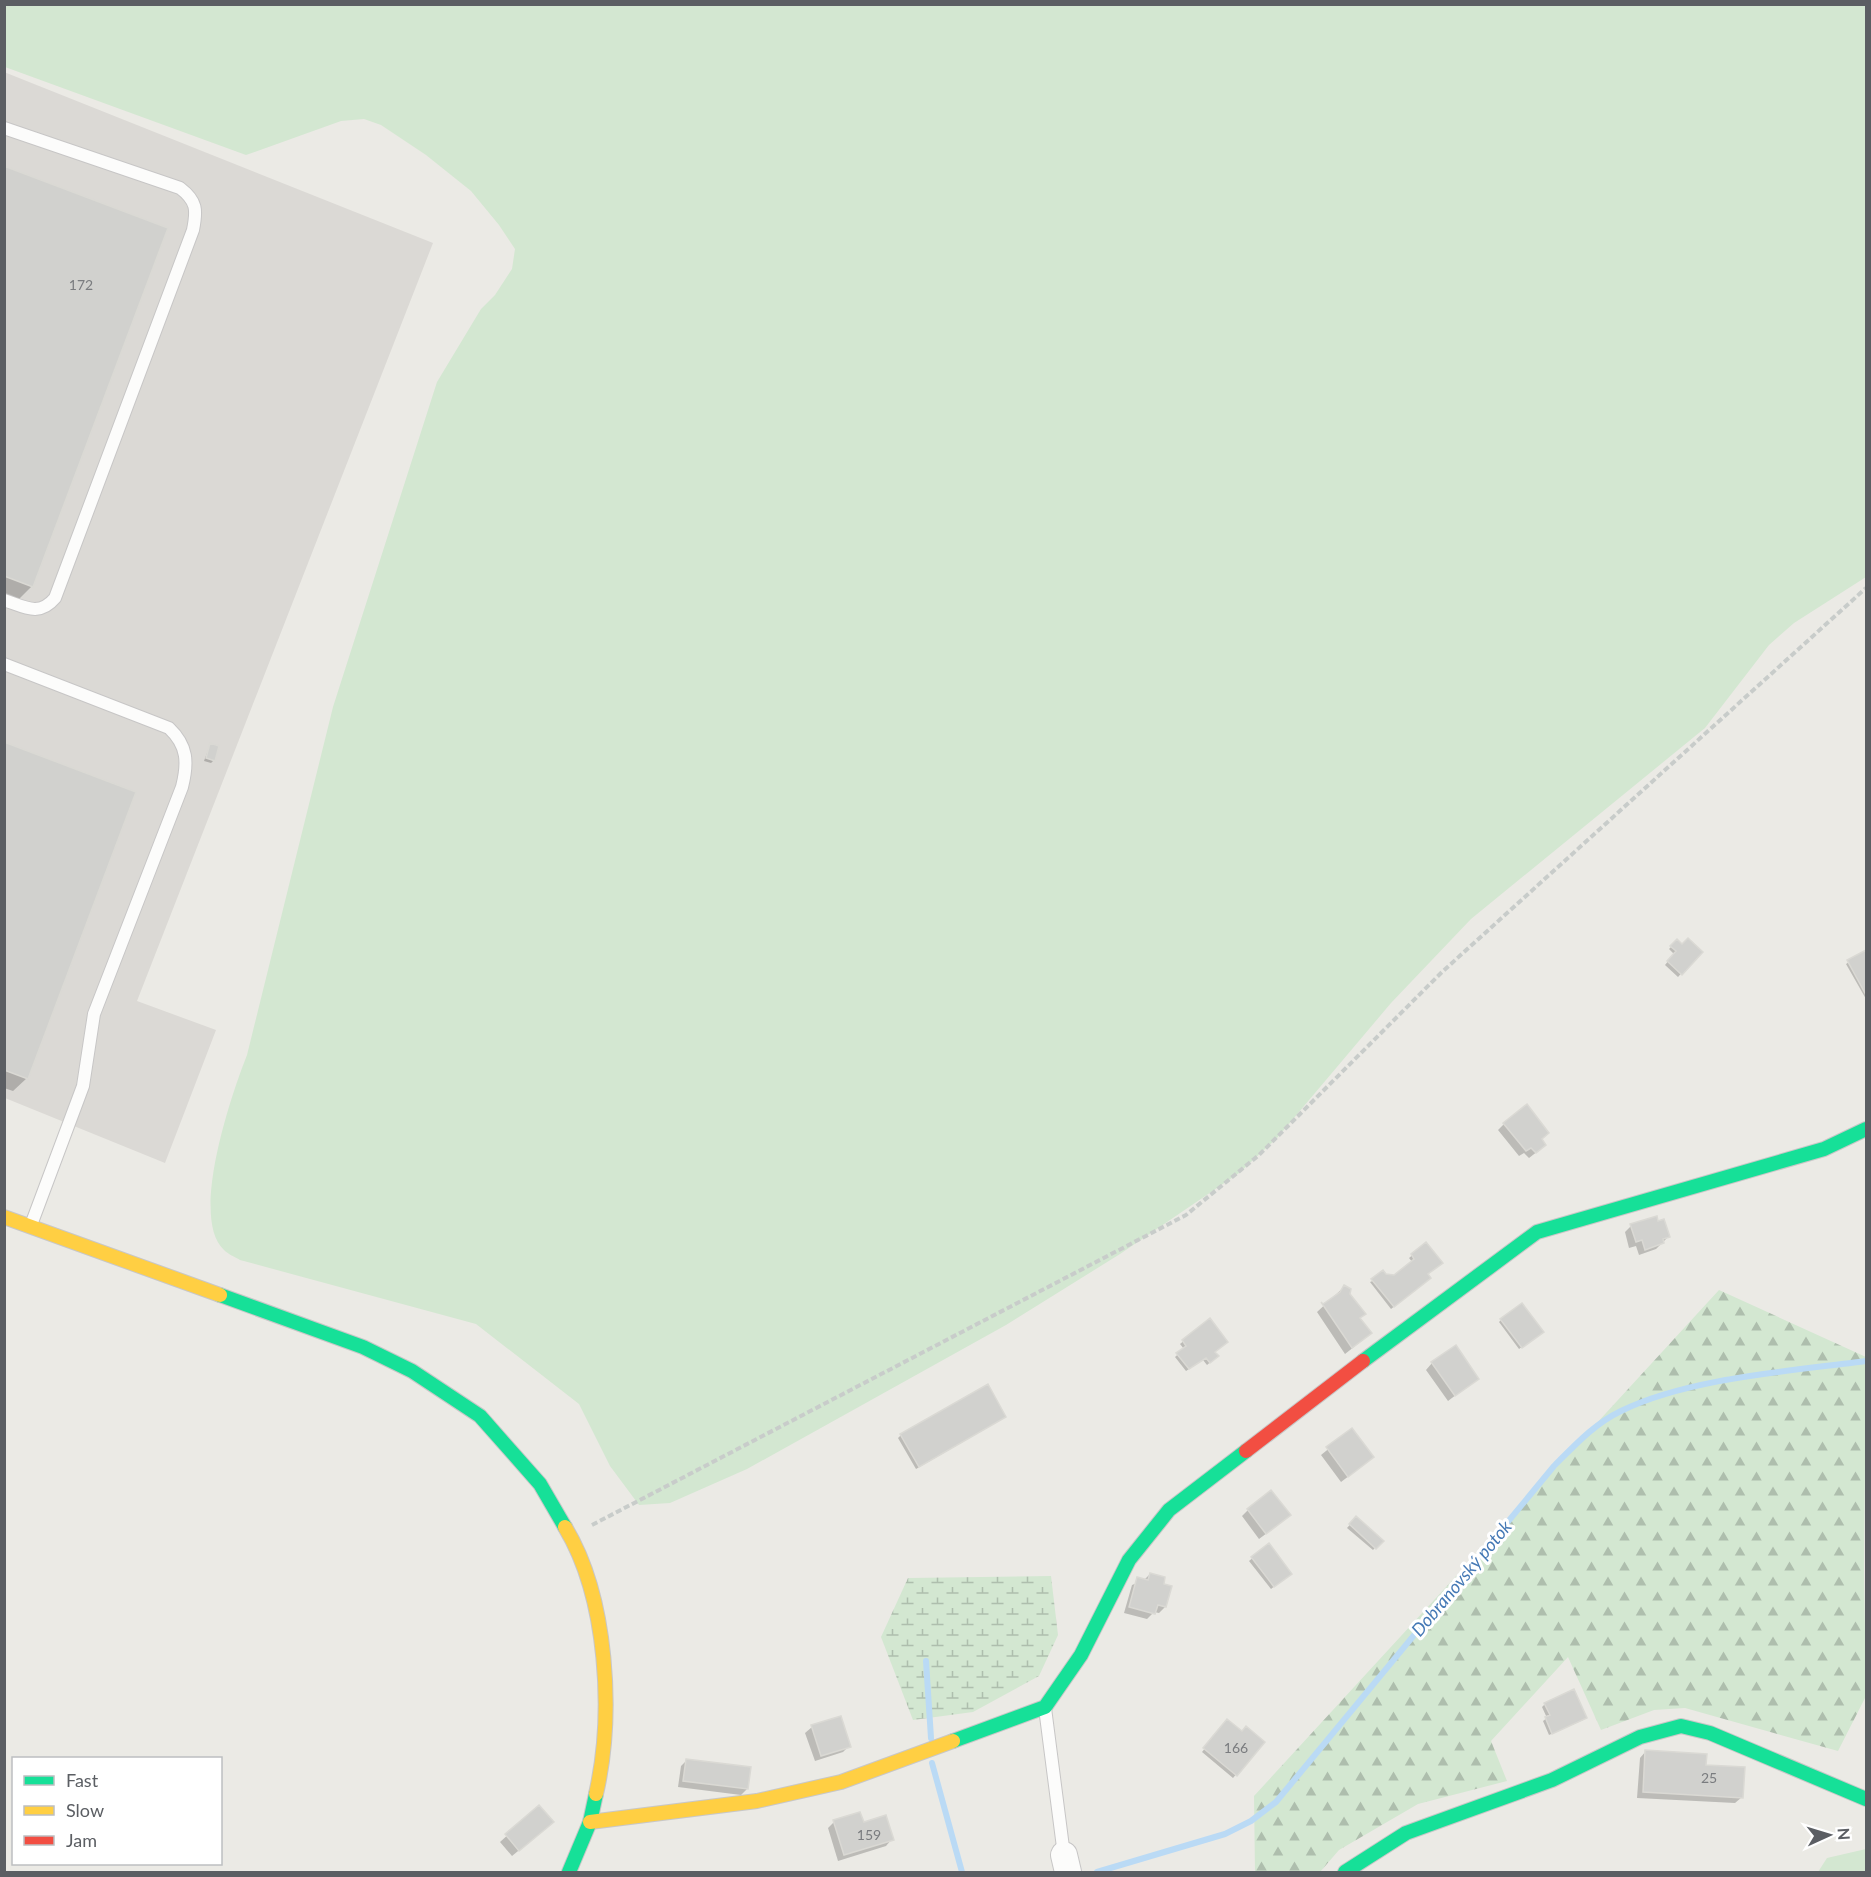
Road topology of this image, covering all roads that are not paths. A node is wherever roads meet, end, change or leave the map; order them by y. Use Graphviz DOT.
graph roads {
  1 [pos="4,128"];
  2 [pos="4,600"];
  3 [pos="4,664"];
  4 [pos="1866,1129"];
  5 [pos="4,1217"];
  6 [pos="31,1227"];
  7 [pos="1045,1707"];
  8 [pos="1866,1799"];
  9 [pos="590,1822"];
  10 [pos="1066,1864"];
  11 [pos="569,1872"];
  12 [pos="1345,1872"];
  1 -- 2 [label="lane"];
  3 -- 6 [label="lane"];
  4 -- 7 [label="street"];
  5 -- 6 [label="street"];
  6 -- 9 [label="street"];
  7 -- 9 [label="street"];
  7 -- 10 [label="lane"];
  8 -- 12 [label="street"];
  9 -- 11 [label="street"];
}
